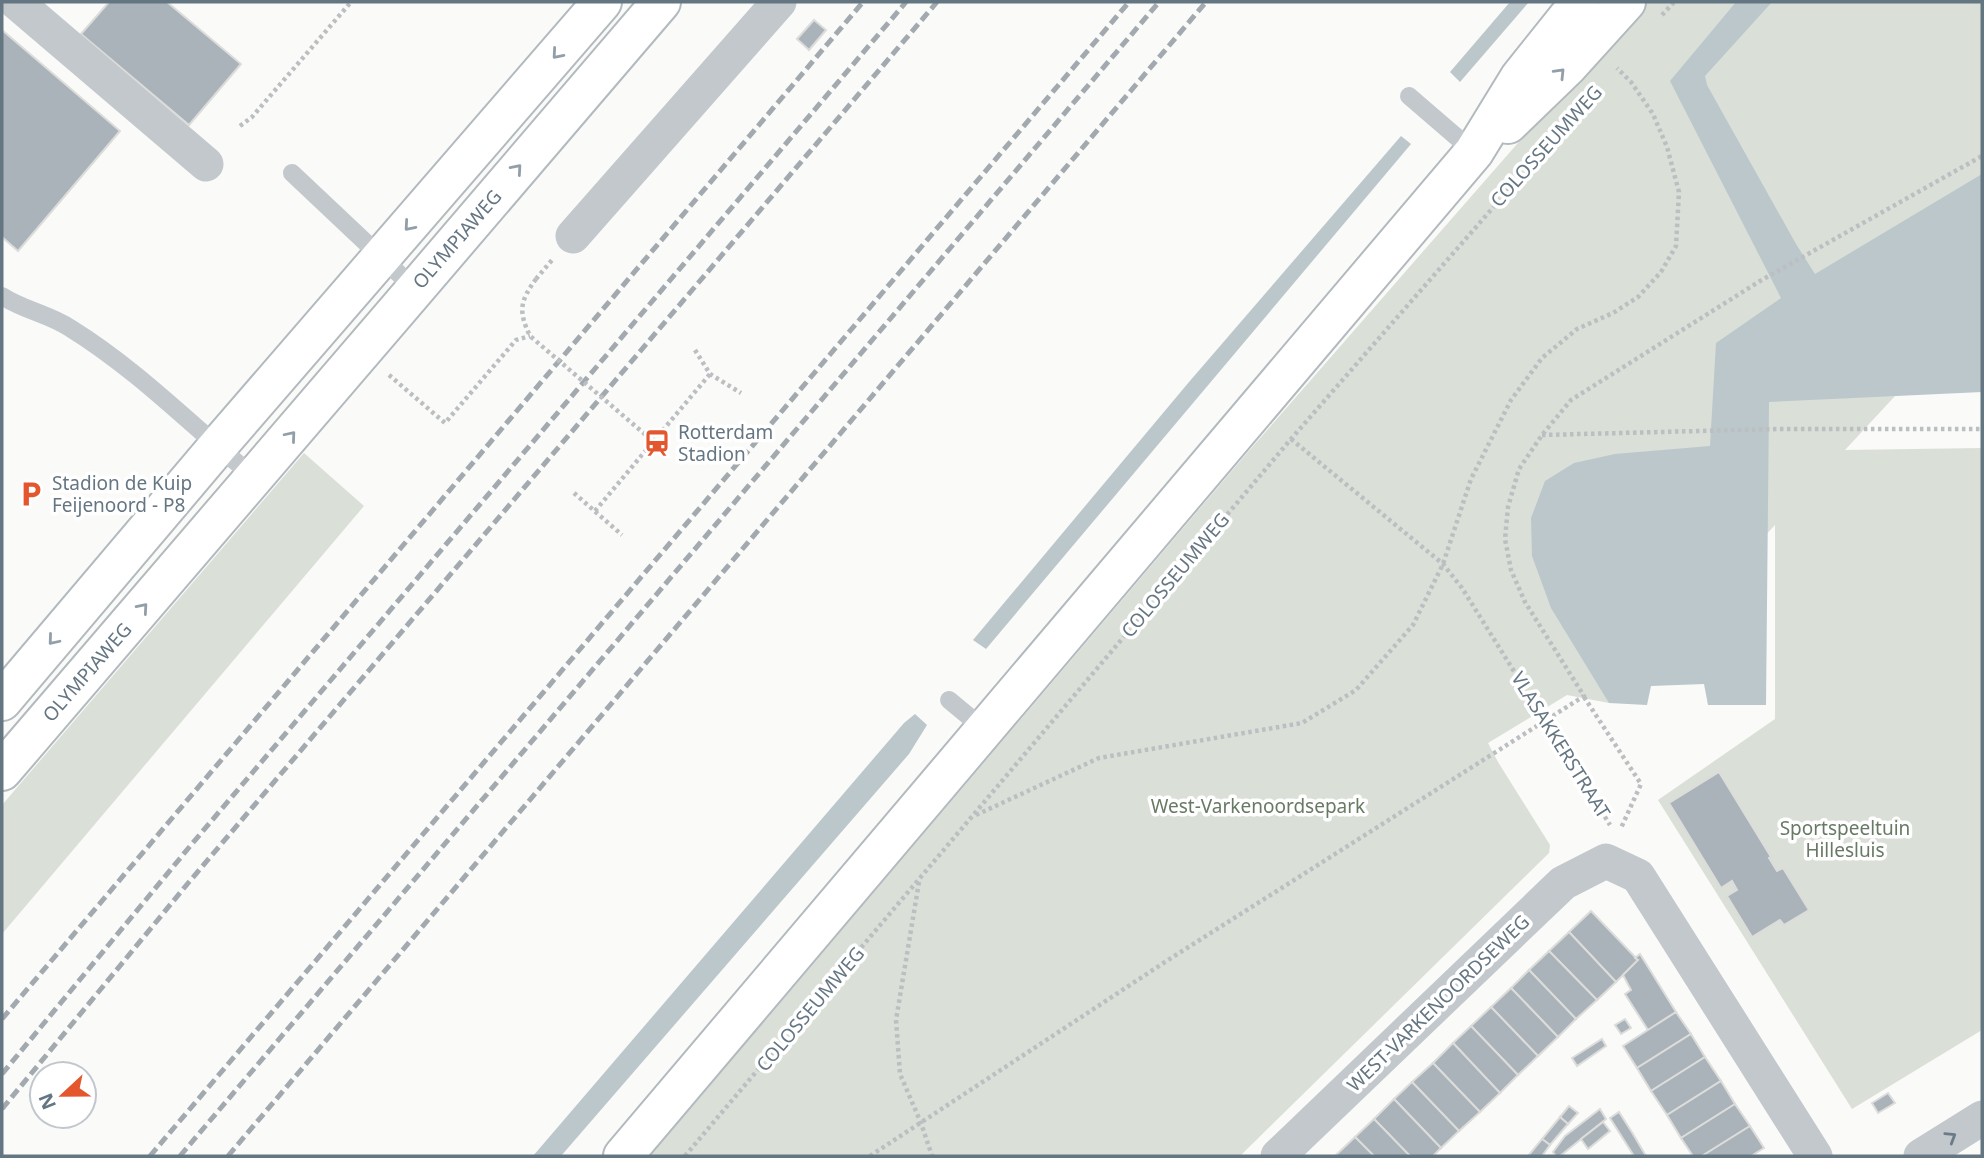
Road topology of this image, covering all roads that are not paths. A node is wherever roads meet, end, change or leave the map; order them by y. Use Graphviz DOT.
graph roads {
  1 [pos="16,2"];
  2 [pos="602,2"];
  3 [pos="661,2"];
  4 [pos="779,2"];
  5 [pos="1580,2"];
  6 [pos="1642,11"];
  7 [pos="1409,96"];
  8 [pos="1474,152"];
  9 [pos="206,164"];
  10 [pos="292,173"];
  11 [pos="573,236"];
  12 [pos="383,257"];
  13 [pos="414,288"];
  14 [pos="2,296"];
  15 [pos="217,447"];
  16 [pos="255,478"];
  17 [pos="949,700"];
  18 [pos="2,701"];
  19 [pos="984,729"];
  20 [pos="2,771"];
  21 [pos="1982,1118"];
  22 [pos="623,1156"];
  23 [pos="1278,1156"];
  24 [pos="1815,1156"];
  25 [pos="1921,1156"];
  1 -- 9 [label="street"];
  2 -- 12 [label="main road, one-way"];
  13 -- 3 [label="main road, OLYMPIAWEG, one-way"];
  4 -- 11 [label="street"];
  5 -- 8 [label="main road, COLOSSEUMWEG"];
  8 -- 6 [label="main road, COLOSSEUMWEG, one-way"];
  7 -- 8 [label="lane"];
  8 -- 19 [label="main road, COLOSSEUMWEG"];
  10 -- 12 [label="lane"];
  12 -- 13 [label="lane"];
  12 -- 15 [label="main road"];
  16 -- 13 [label="main road, OLYMPIAWEG, one-way"];
  14 -- 15 [label="lane"];
  15 -- 16 [label="lane"];
  15 -- 18 [label="main road, one-way"];
  20 -- 16 [label="main road, OLYMPIAWEG, one-way"];
  17 -- 19 [label="lane"];
  19 -- 22 [label="main road, COLOSSEUMWEG"];
  25 -- 21 [label="street, one-way"];
  23 -- 24 [label="street, WEST-VARKENOORDSEWEG"];
}
